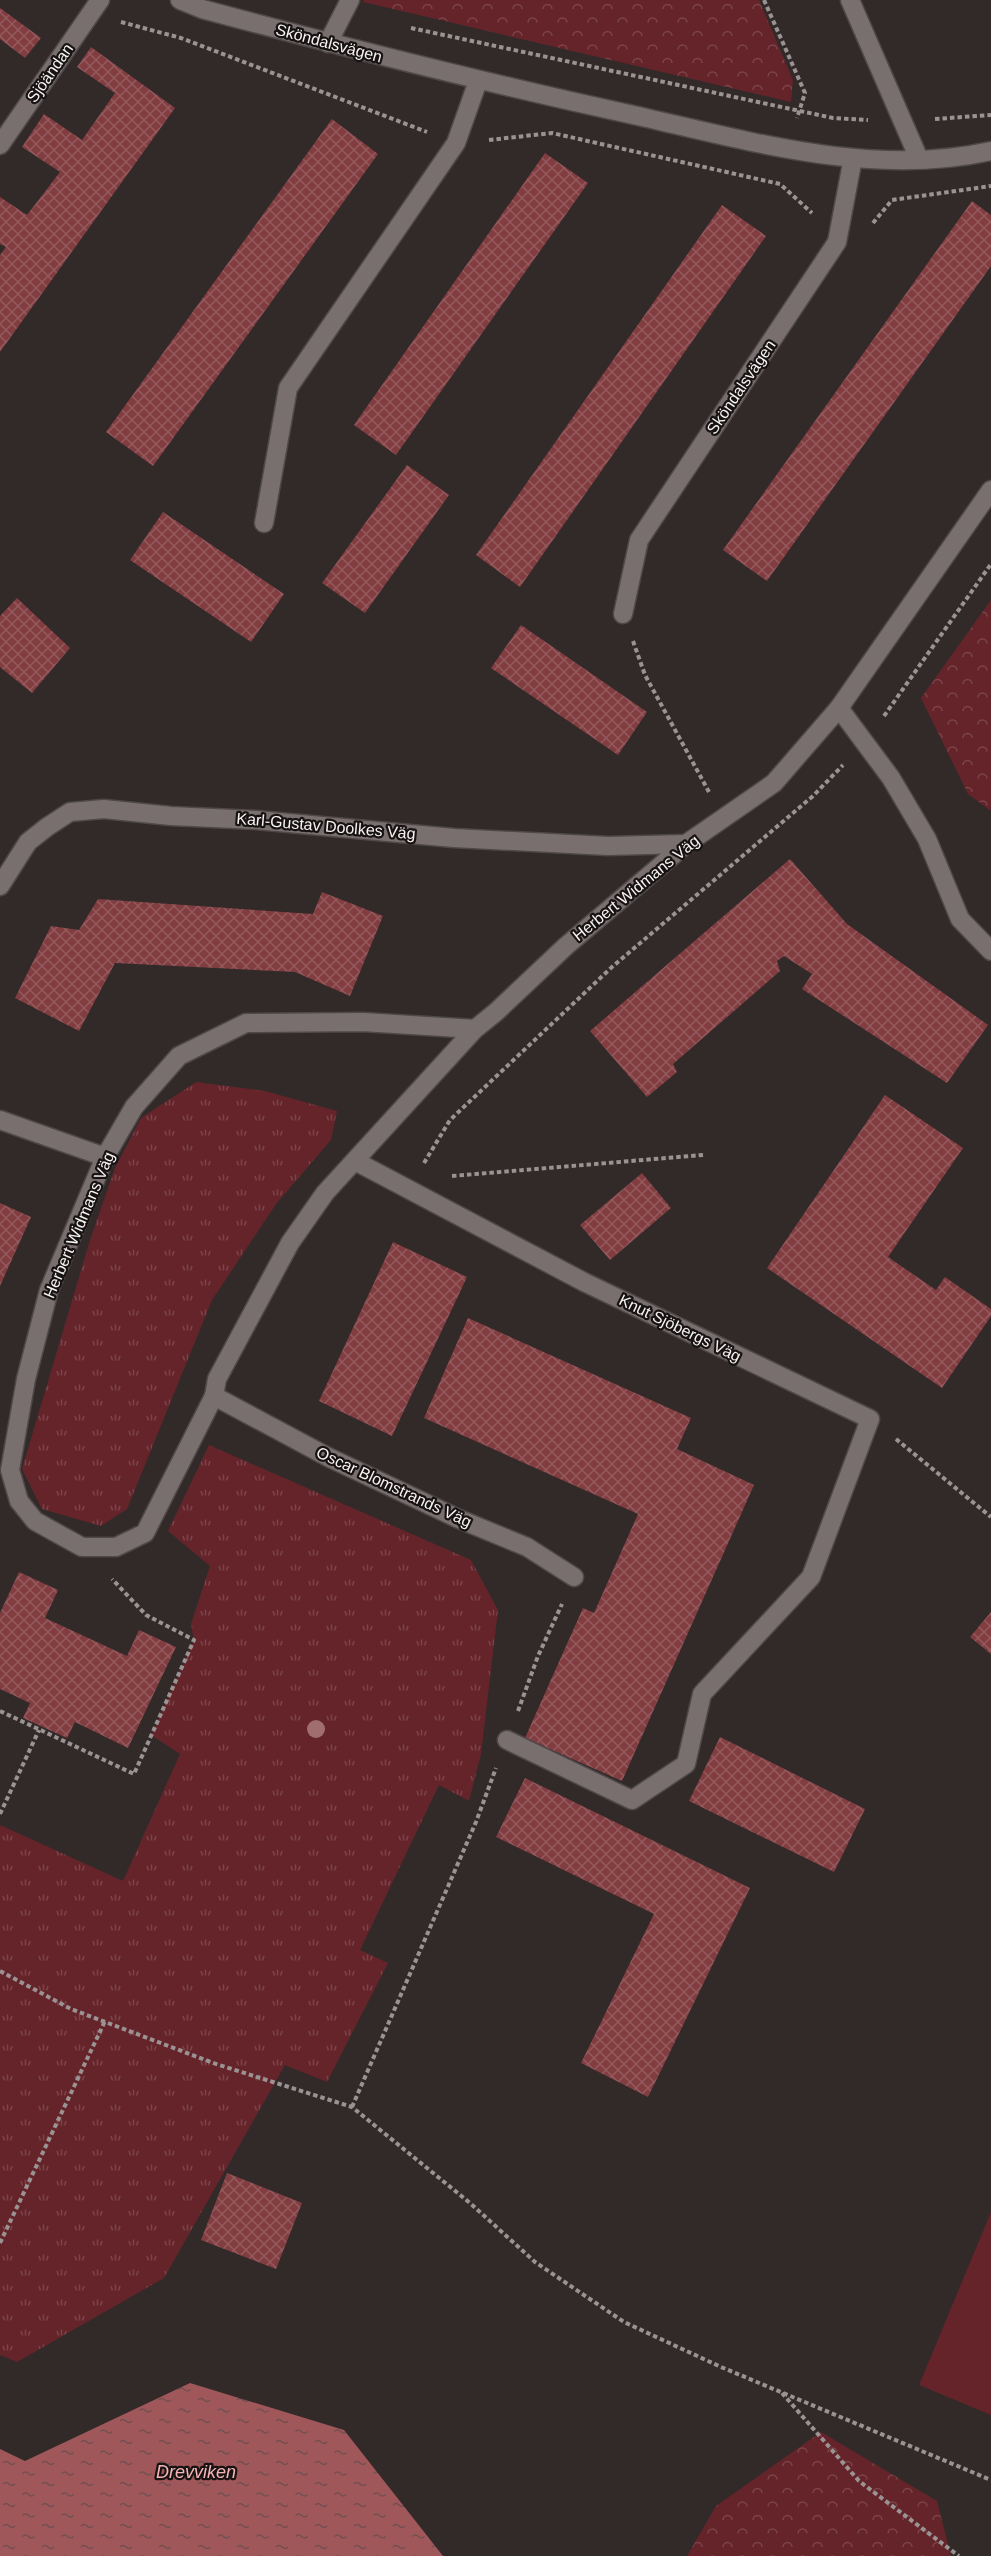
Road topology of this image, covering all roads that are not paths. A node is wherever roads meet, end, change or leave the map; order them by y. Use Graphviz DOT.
graph roads {
  1 [pos="100,0"];
  2 [pos="180,0"];
  3 [pos="350,0"];
  4 [pos="849,0"];
  5 [pos="203,5"];
  6 [pos="328,43"];
  7 [pos="478,81"];
  8 [pos="0,145"];
  9 [pos="991,151"];
  10 [pos="853,158"];
  11 [pos="919,159"];
  12 [pos="991,490"];
  13 [pos="264,523"];
  14 [pos="623,614"];
  15 [pos="839,708"];
  16 [pos="686,844"];
  17 [pos="0,886"];
  18 [pos="991,951"];
  19 [pos="475,1029"];
  20 [pos="0,1120"];
  21 [pos="105,1157"];
  22 [pos="355,1161"];
  23 [pos="214,1396"];
  24 [pos="574,1577"];
  25 [pos="507,1740"];
  1 -- 8 [label="street, Sjöändan"];
  2 -- 5 [label="street, Sköndalsvägen"];
  3 -- 6 [label="street"];
  4 -- 11 [label="street"];
  5 -- 6 [label="street, Sköndalsvägen"];
  6 -- 7 [label="street, Sköndalsvägen"];
  7 -- 10 [label="street, Sköndalsvägen"];
  7 -- 13 [label="street"];
  9 -- 11 [label="street, Sköndalsvägen"];
  10 -- 11 [label="street, Sköndalsvägen"];
  10 -- 14 [label="street, Sköndalsvägen"];
  12 -- 15 [label="street, Herbert Widmans Väg"];
  15 -- 16 [label="street, Herbert Widmans Väg"];
  15 -- 18 [label="street"];
  16 -- 17 [label="street, Karl-Gustav Doolkes Väg"];
  16 -- 19 [label="street, Herbert Widmans Väg"];
  19 -- 21 [label="street, Herbert Widmans Väg"];
  19 -- 22 [label="street, Herbert Widmans Väg"];
  20 -- 21 [label="street"];
  21 -- 23 [label="street, Herbert Widmans Väg"];
  22 -- 23 [label="street, Herbert Widmans Väg"];
  22 -- 25 [label="street, Knut Sjöbergs Väg"];
  23 -- 24 [label="street, Oscar Blomstrands Väg"];
}
